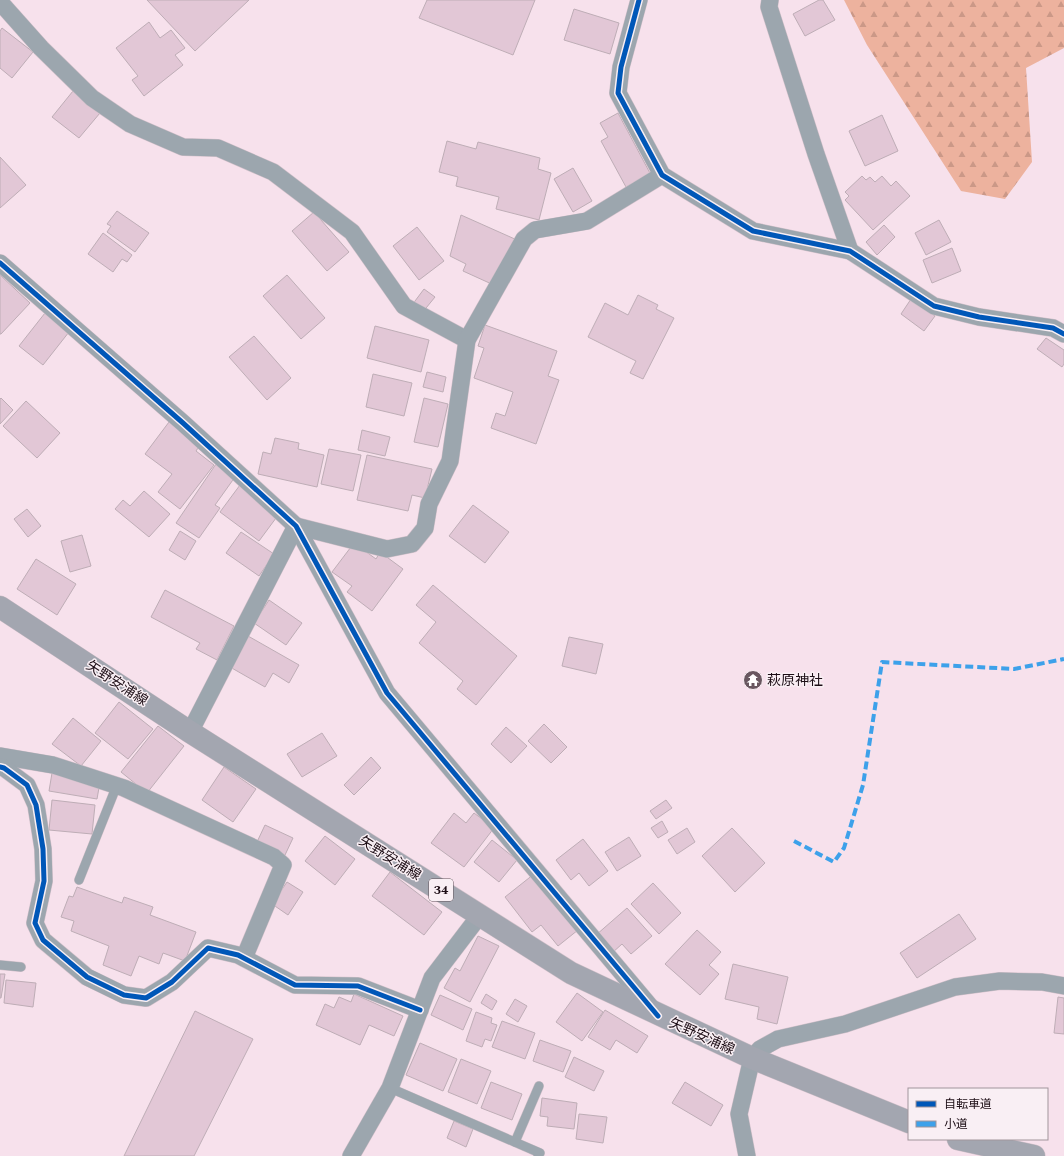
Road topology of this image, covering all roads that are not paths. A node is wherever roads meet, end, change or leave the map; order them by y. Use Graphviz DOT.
graph roads {
  1 [pos="639,0"];
  2 [pos="770,0"];
  3 [pos="0,2"];
  4 [pos="662,174"];
  5 [pos="850,251"];
  6 [pos="0,263"];
  7 [pos="1064,334"];
  8 [pos="467,340"];
  9 [pos="296,526"];
  10 [pos="0,607"];
  11 [pos="190,732"];
  12 [pos="0,756"];
  13 [pos="0,767"];
  14 [pos="117,786"];
  15 [pos="79,880"];
  16 [pos="480,915"];
  17 [pos="244,958"];
  18 [pos="0,966"];
  19 [pos="21,967"];
  20 [pos="1064,986"];
  21 [pos="420,1010"];
  22 [pos="658,1016"];
  23 [pos="752,1058"];
  24 [pos="539,1086"];
  25 [pos="390,1088"];
  26 [pos="908,1122"];
  27 [pos="962,1140"];
  28 [pos="515,1142"];
  29 [pos="351,1156"];
  30 [pos="538,1156"];
  31 [pos="747,1156"];
  32 [pos="1034,1156"];
  1 -- 4 [label="street"];
  2 -- 5 [label="street"];
  3 -- 8 [label="street"];
  4 -- 5 [label="street"];
  4 -- 8 [label="street"];
  5 -- 7 [label="street"];
  6 -- 9 [label="street"];
  8 -- 9 [label="street"];
  9 -- 11 [label="street"];
  9 -- 22 [label="street"];
  10 -- 11 [label="main road, 矢野安浦線 / 34"];
  11 -- 16 [label="main road, 矢野安浦線 / 34"];
  12 -- 14 [label="street"];
  13 -- 17 [label="street"];
  14 -- 15 [label="lane"];
  14 -- 17 [label="street"];
  16 -- 21 [label="street"];
  16 -- 22 [label="main road, 矢野安浦線 / 34"];
  17 -- 21 [label="street"];
  18 -- 19 [label="lane"];
  20 -- 23 [label="street"];
  21 -- 25 [label="street"];
  22 -- 23 [label="main road, 矢野安浦線 / 34"];
  23 -- 26 [label="main road, 矢野安浦線 / 34"];
  23 -- 31 [label="street"];
  24 -- 28 [label="lane"];
  25 -- 28 [label="lane"];
  25 -- 29 [label="street"];
  27 -- 32 [label="main road"];
  28 -- 30 [label="lane"];
}
